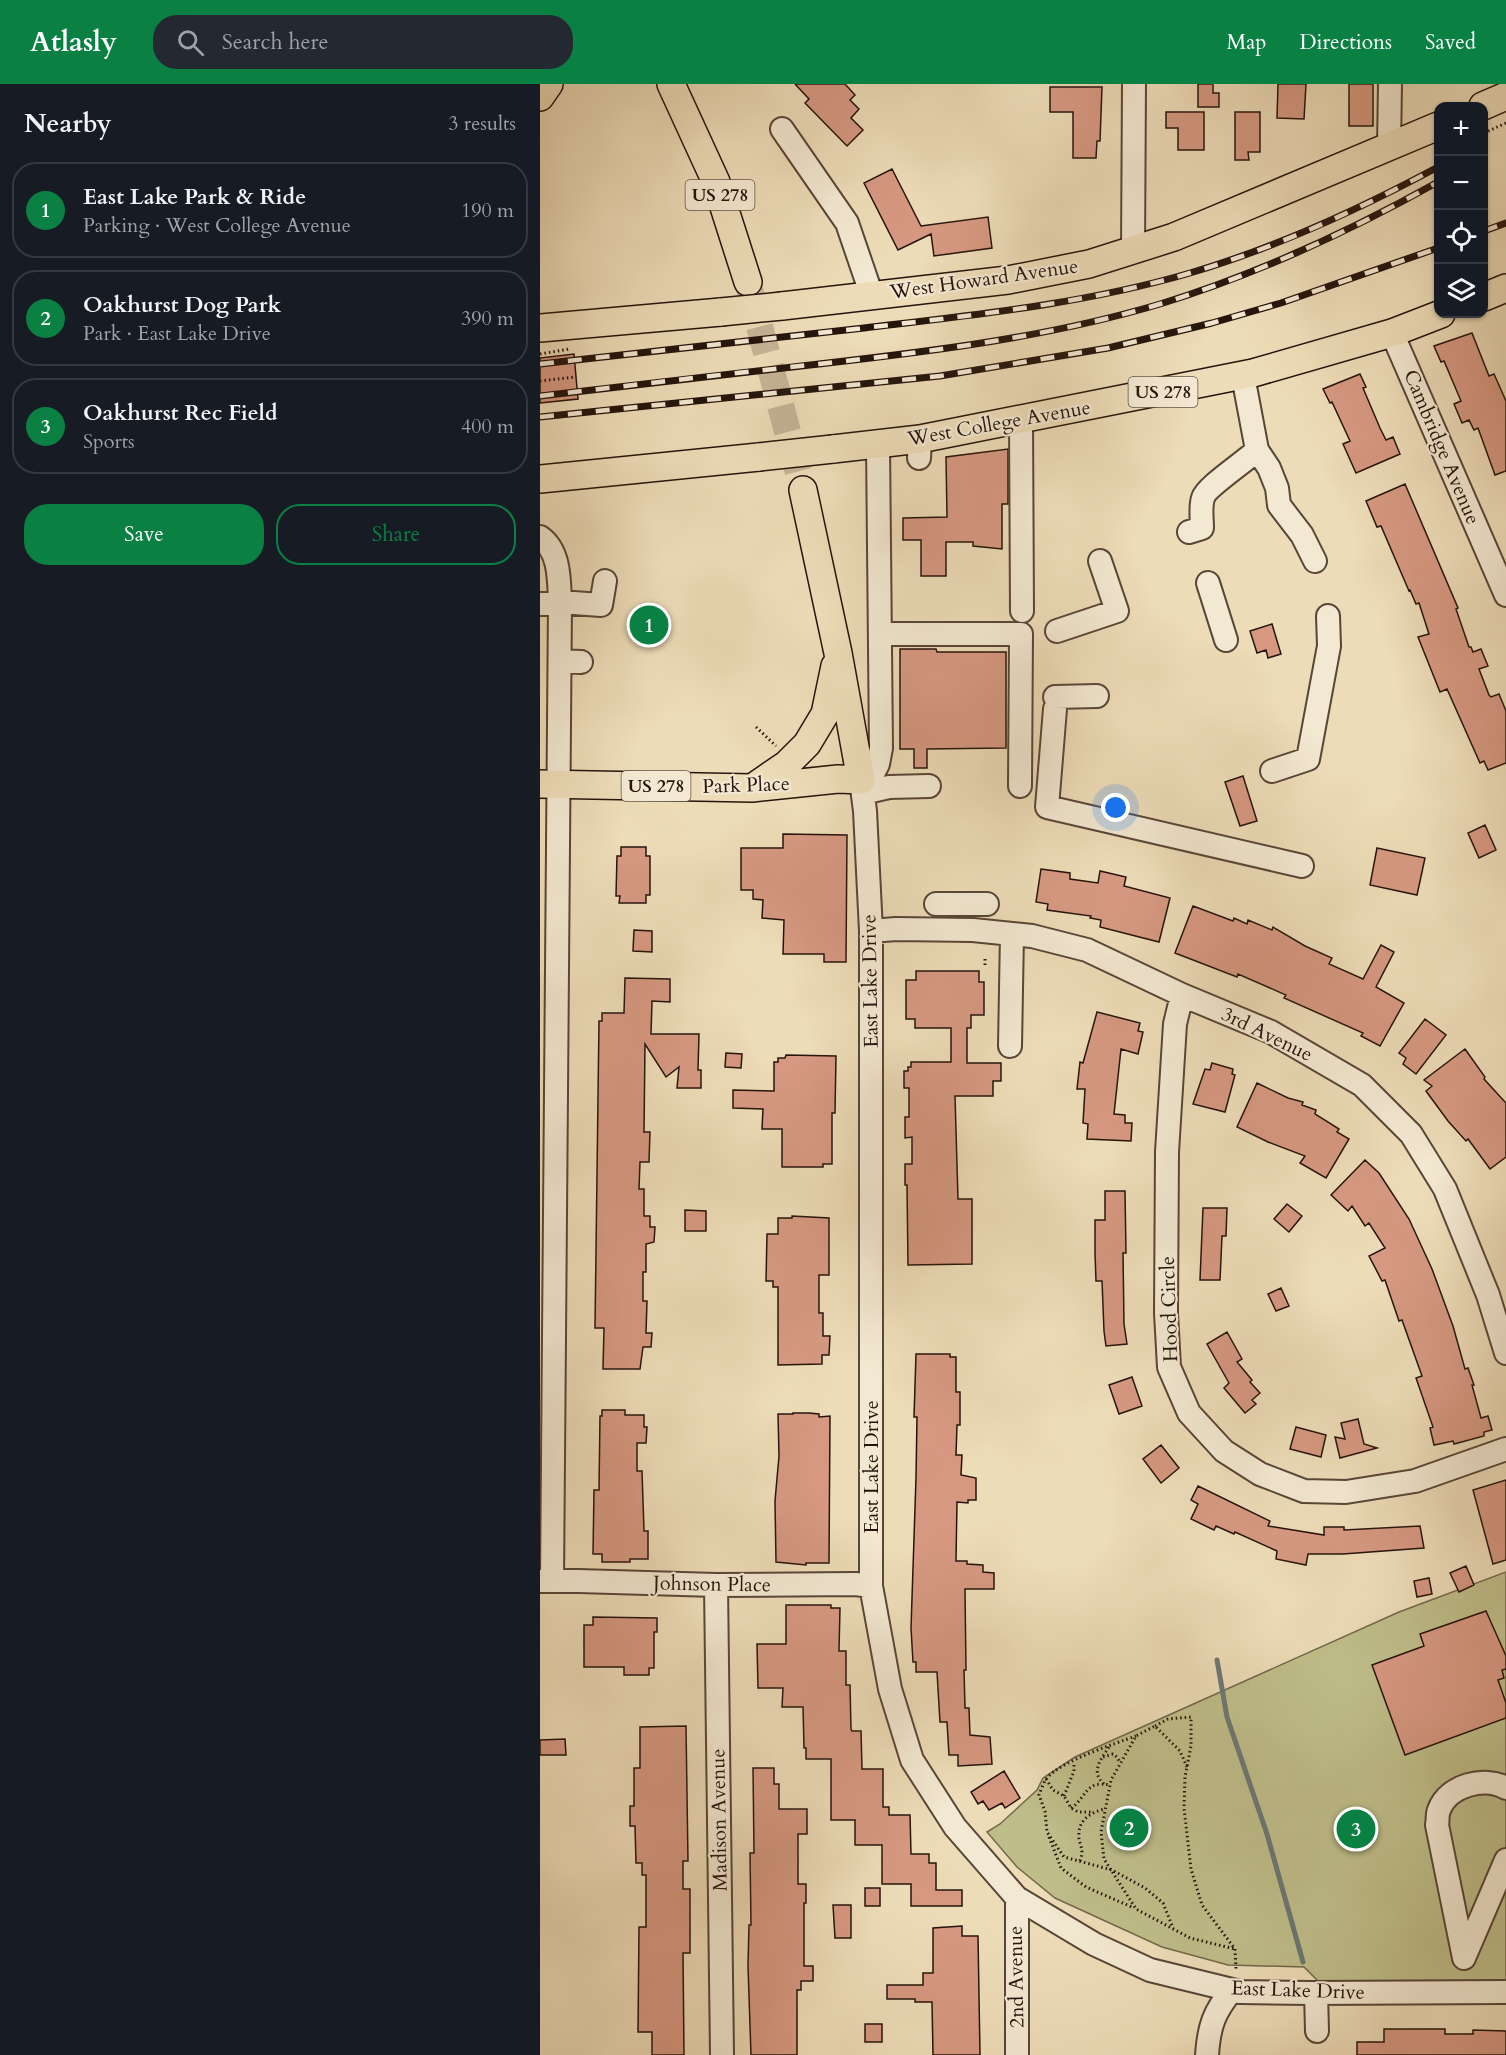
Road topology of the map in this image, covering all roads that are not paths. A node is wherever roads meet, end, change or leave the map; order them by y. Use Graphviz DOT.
graph roads {
  1 [pos="549,84"];
  2 [pos="672,84"];
  3 [pos="1134,84"];
  4 [pos="1390,84"];
  5 [pos="1506,96"];
  6 [pos="540,97"];
  7 [pos="1488,104"];
  8 [pos="1434,128"];
  9 [pos="782,129"];
  10 [pos="1389,148"];
  11 [pos="1133,251"];
  12 [pos="748,282"];
  13 [pos="1506,288"];
  14 [pos="1488,295"];
  15 [pos="872,296"];
  16 [pos="1434,317"];
  17 [pos="540,327"];
  18 [pos="1392,333"];
  19 [pos="1243,376"];
  20 [pos="1021,420"];
  21 [pos="878,444"];
  22 [pos="1257,450"];
  23 [pos="543,479"];
  24 [pos="803,490"];
  25 [pos="1189,532"];
  26 [pos="540,537"];
  27 [pos="1100,561"];
  28 [pos="1315,561"];
  29 [pos="605,582"];
  30 [pos="1208,583"];
  31 [pos="1506,595"];
  32 [pos="550,603"];
  33 [pos="1022,611"];
  34 [pos="1328,616"];
  35 [pos="1058,631"];
  36 [pos="881,634"];
  37 [pos="1226,640"];
  38 [pos="838,653"];
  39 [pos="1097,696"];
  40 [pos="1272,771"];
  41 [pos="550,784"];
  42 [pos="862,786"];
  43 [pos="929,786"];
  44 [pos="1020,786"];
  45 [pos="752,788"];
  46 [pos="1302,866"];
  47 [pos="936,903"];
  48 [pos="987,904"];
  49 [pos="871,931"];
  50 [pos="1012,934"];
  51 [pos="1182,995"];
  52 [pos="1010,1046"];
  53 [pos="1506,1353"];
  54 [pos="1506,1449"];
  55 [pos="546,1581"];
  56 [pos="716,1585"];
  57 [pos="871,1586"];
  58 [pos="1506,1788"];
  59 [pos="1506,1860"];
  60 [pos="1017,1898"];
  61 [pos="1464,1958"];
  62 [pos="1234,1980"];
  63 [pos="1464,1992"];
  64 [pos="1506,1992"];
  65 [pos="1316,1993"];
  66 [pos="1317,2031"];
  67 [pos="722,2055"];
  68 [pos="1017,2055"];
  69 [pos="1207,2055"];
  1 -- 6 [label="main road"];
  2 -- 12 [label="main road, US 278"];
  3 -- 11 [label="street"];
  4 -- 10 [label="street"];
  5 -- 7 [label="main road"];
  8 -- 10 [label="main road, West Howard Avenue"];
  9 -- 15 [label="street"];
  10 -- 11 [label="main road, West Howard Avenue"];
  11 -- 15 [label="main road, West Howard Avenue"];
  13 -- 14 [label="main road"];
  15 -- 17 [label="main road, West Howard Avenue, bridge"];
  16 -- 18 [label="main road, West College Avenue / US 278"];
  18 -- 19 [label="main road, West College Avenue / US 278"];
  18 -- 31 [label="street, Cambridge Avenue"];
  19 -- 20 [label="main road, West College Avenue / US 278"];
  19 -- 22 [label="street"];
  20 -- 21 [label="main road, West College Avenue / US 278"];
  20 -- 33 [label="street"];
  21 -- 23 [label="main road, West College Avenue / US 278, bridge"];
  21 -- 36 [label="street"];
  22 -- 25 [label="street"];
  22 -- 28 [label="street"];
  24 -- 38 [label="main road, East Lake Drive"];
  26 -- 32 [label="street"];
  27 -- 35 [label="street"];
  29 -- 32 [label="street"];
  30 -- 37 [label="street"];
  32 -- 41 [label="street"];
  34 -- 40 [label="street"];
  36 -- 42 [label="street"];
  36 -- 44 [label="street"];
  38 -- 42 [label="main road, East Lake Drive"];
  38 -- 45 [label="main road"];
  39 -- 46 [label="street"];
  41 -- 45 [label="main road, Park Place / US 278"];
  41 -- 55 [label="street"];
  42 -- 43 [label="street"];
  42 -- 45 [label="main road, Park Place / US 278"];
  42 -- 49 [label="street, East Lake Drive"];
  47 -- 48 [label="street"];
  49 -- 50 [label="street, 3rd Avenue"];
  49 -- 57 [label="street, East Lake Drive"];
  50 -- 51 [label="street, 3rd Avenue"];
  50 -- 52 [label="street"];
  51 -- 53 [label="street, 3rd Avenue"];
  51 -- 54 [label="street, Hood Circle"];
  55 -- 56 [label="street, Johnson Place"];
  56 -- 57 [label="street, Johnson Place"];
  56 -- 67 [label="street, Madison Avenue"];
  57 -- 60 [label="street, East Lake Drive"];
  58 -- 61 [label="street"];
  59 -- 61 [label="street"];
  60 -- 62 [label="street, East Lake Drive"];
  60 -- 68 [label="street, 2nd Avenue"];
  61 -- 63 [label="street"];
  62 -- 65 [label="street, East Lake Drive"];
  62 -- 69 [label="street"];
  63 -- 64 [label="street, East Lake Drive"];
  63 -- 65 [label="street, East Lake Drive"];
  65 -- 66 [label="street"];
}
